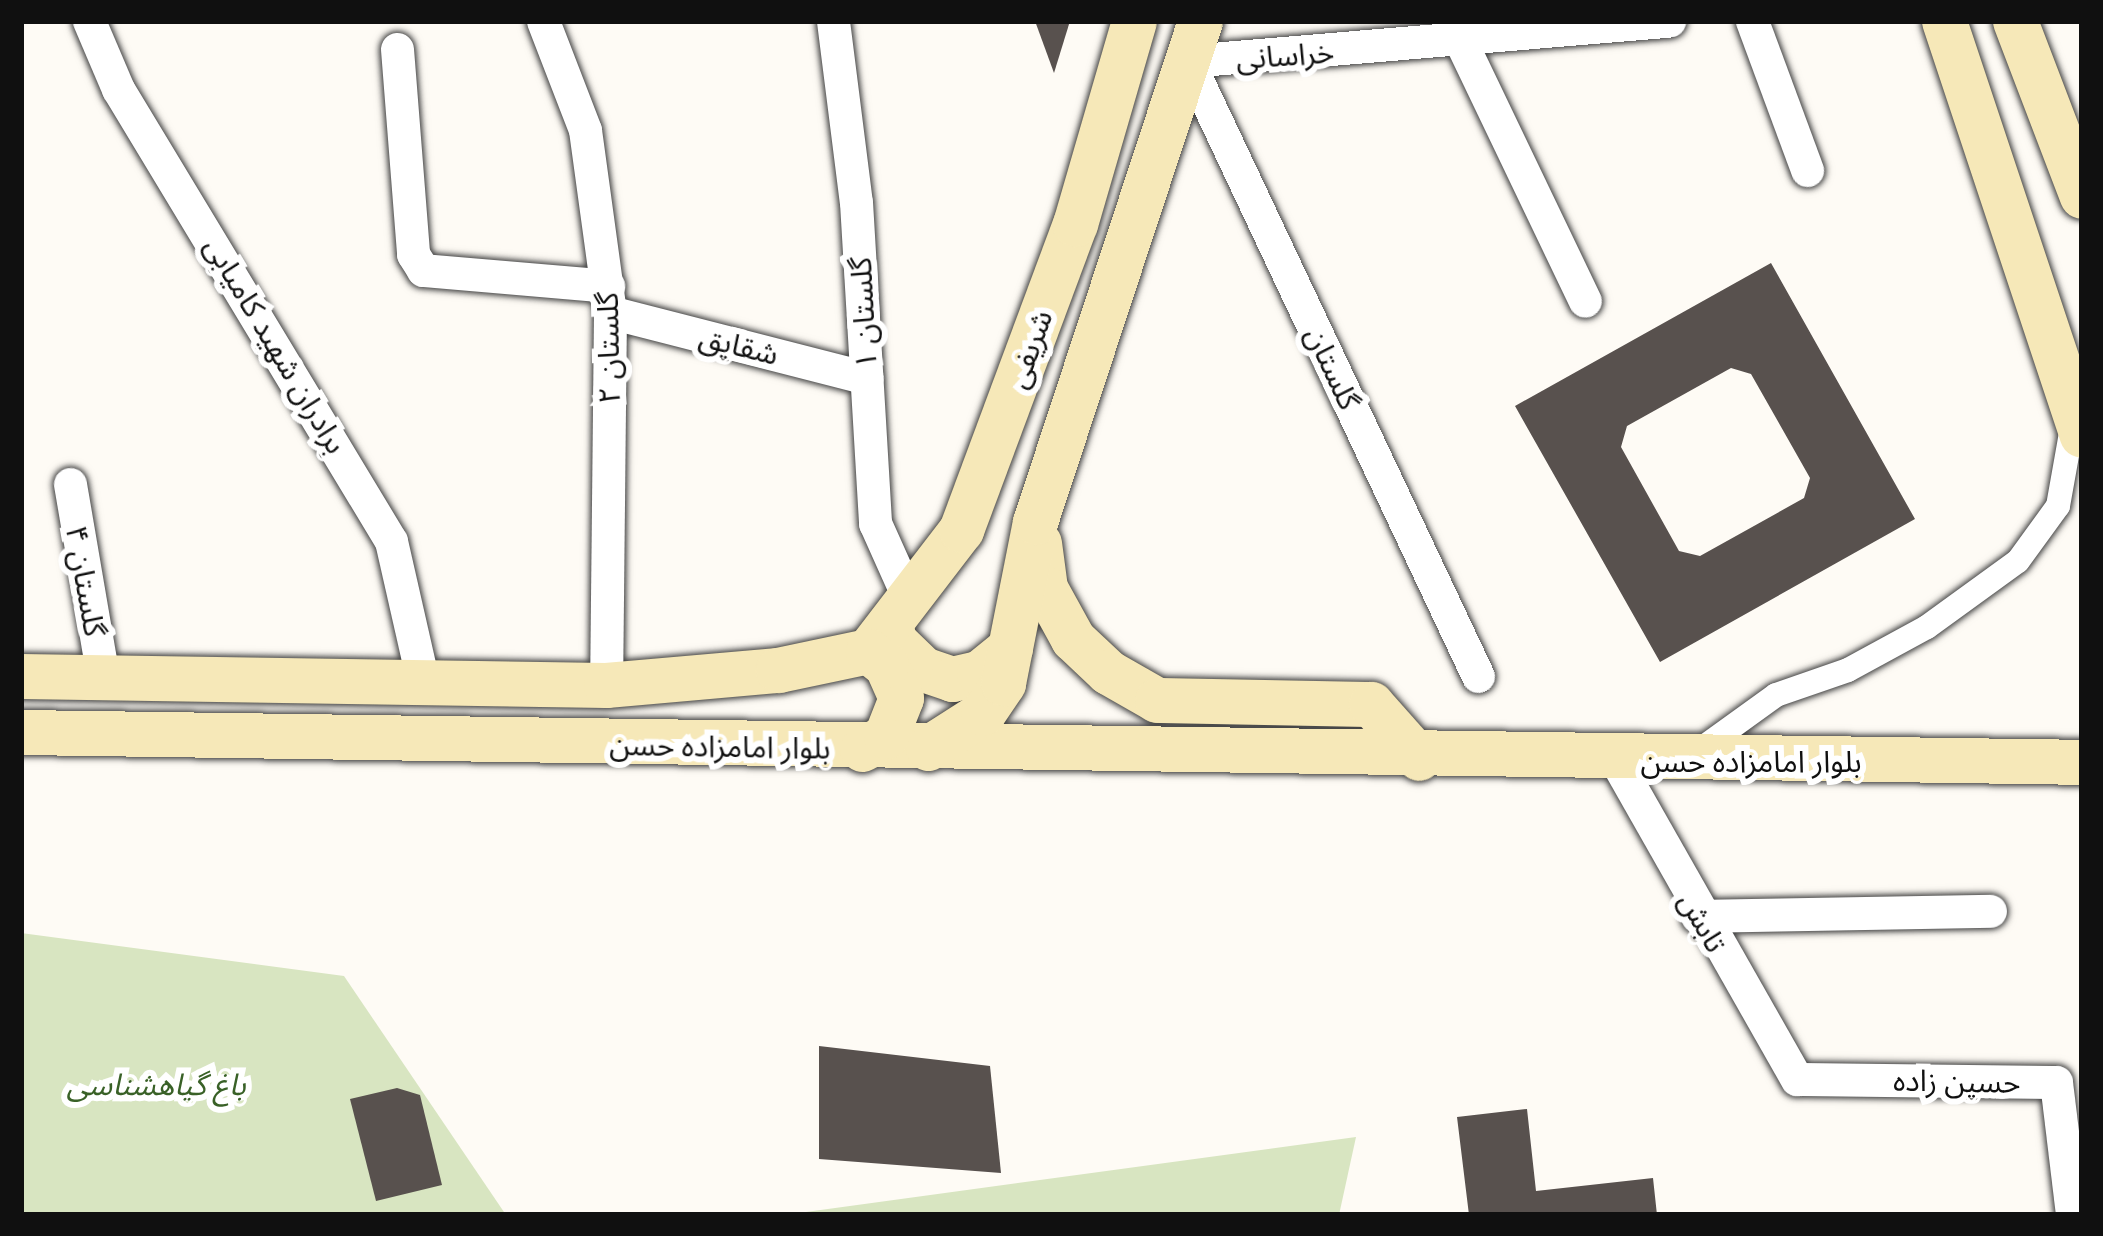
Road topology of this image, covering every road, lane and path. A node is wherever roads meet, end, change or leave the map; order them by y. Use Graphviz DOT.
graph roads {
  1 [pos="89,21"];
  2 [pos="543,21"];
  3 [pos="833,21"];
  4 [pos="1134,21"];
  5 [pos="1670,21"];
  6 [pos="1752,21"];
  7 [pos="1944,21"];
  8 [pos="2015,21"];
  9 [pos="1460,40"];
  10 [pos="1194,41"];
  11 [pos="397,49"];
  12 [pos="1807,170"];
  13 [pos="2082,196"];
  14 [pos="609,299"];
  15 [pos="1585,301"];
  16 [pos="867,378"];
  17 [pos="2079,420"];
  18 [pos="70,484"];
  19 [pos="1035,522"];
  20 [pos="889,624"];
  21 [pos="1010,648"];
  22 [pos="21,676"];
  23 [pos="1478,676"];
  24 [pos="103,678"];
  25 [pos="424,686"];
  26 [pos="606,686"];
  27 [pos="21,732"];
  28 [pos="928,748"];
  29 [pos="862,749"];
  30 [pos="1419,758"];
  31 [pos="1685,760"];
  32 [pos="1616,761"];
  33 [pos="2082,762"];
  34 [pos="1990,911"];
  35 [pos="1697,916"];
  36 [pos="1797,1079"];
  37 [pos="2072,1215"];
  1 -- 25 [label="street, برادران شهید کامیابی"];
  2 -- 14 [label="street, گلستان ۲"];
  3 -- 16 [label="street, گلستان ۱"];
  4 -- 20 [label="main road, شریفی"];
  5 -- 9 [label="street, خراسانی"];
  6 -- 12 [label="street"];
  7 -- 17 [label="main road"];
  8 -- 13 [label="main road"];
  9 -- 10 [label="street, خراسانی"];
  9 -- 15 [label="street"];
  10 -- 19 [label="main road, شریفی"];
  10 -- 23 [label="street, گلستان"];
  11 -- 14 [label="street, شقایق"];
  14 -- 16 [label="street, شقایق"];
  14 -- 26 [label="street, گلستان ۲"];
  16 -- 20 [label="street, گلستان ۱"];
  17 -- 31 [label="street"];
  18 -- 24 [label="street, گلستان ۴"];
  19 -- 21 [label="main road, شریفی"];
  19 -- 30 [label="main road"];
  20 -- 21 [label="main road"];
  20 -- 26 [label="main road, بلوار امامزاده حسن"];
  20 -- 29 [label="main road"];
  21 -- 28 [label="main road, شریفی"];
  22 -- 24 [label="main road, بلوار امامزاده حسن"];
  24 -- 25 [label="main road, بلوار امامزاده حسن"];
  25 -- 26 [label="main road, بلوار امامزاده حسن"];
  27 -- 29 [label="main road, بلوار امامزاده حسن"];
  28 -- 29 [label="main road, بلوار امامزاده حسن"];
  28 -- 30 [label="main road, بلوار امامزاده حسن"];
  30 -- 32 [label="main road, بلوار امامزاده حسن"];
  31 -- 32 [label="main road, بلوار امامزاده حسن"];
  31 -- 33 [label="main road, بلوار امامزاده حسن"];
  32 -- 35 [label="street, تابش"];
  34 -- 35 [label="street"];
  35 -- 36 [label="street, تابش"];
  36 -- 37 [label="street, حسین زاده"];
}
